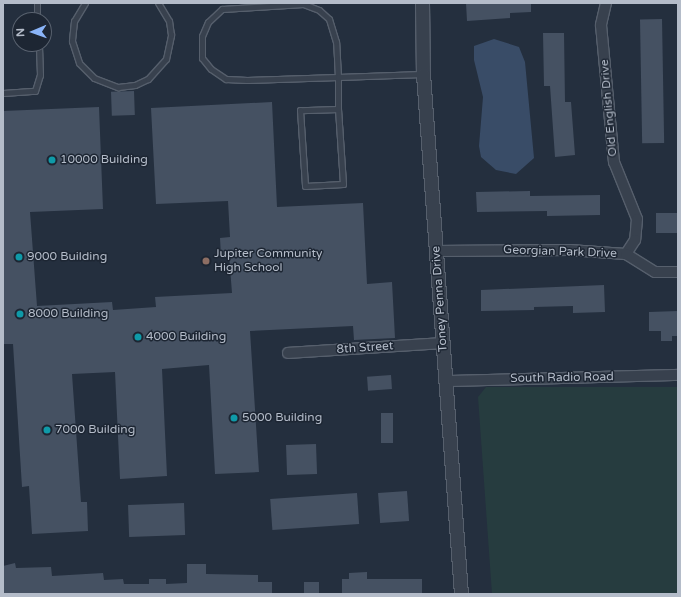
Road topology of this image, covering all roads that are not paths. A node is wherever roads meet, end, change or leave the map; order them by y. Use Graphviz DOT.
graph roads {
  1 [pos="85,3"];
  2 [pos="158,3"];
  3 [pos="422,3"];
  4 [pos="606,3"];
  5 [pos="39,52"];
  6 [pos="423,74"];
  7 [pos="338,77"];
  8 [pos="3,93"];
  9 [pos="338,109"];
  10 [pos="436,251"];
  11 [pos="626,254"];
  12 [pos="678,272"];
  13 [pos="443,343"];
  14 [pos="288,353"];
  15 [pos="678,375"];
  16 [pos="446,381"];
  17 [pos="461,594"];
  1 -- 2 [label="lane"];
  3 -- 6 [label="street, Toney Penna Drive"];
  4 -- 11 [label="street, Old English Drive"];
  5 -- 8 [label="lane"];
  6 -- 7 [label="lane"];
  6 -- 10 [label="street, Toney Penna Drive"];
  7 -- 7 [label="lane"];
  7 -- 9 [label="lane"];
  9 -- 9 [label="lane"];
  10 -- 11 [label="street, Georgian Park Drive"];
  10 -- 13 [label="street, Toney Penna Drive"];
  11 -- 12 [label="street, Georgian Park Drive"];
  13 -- 14 [label="street, 8th Street"];
  13 -- 16 [label="street, Toney Penna Drive"];
  15 -- 16 [label="street, South Radio Road"];
  16 -- 17 [label="street, Toney Penna Drive"];
}
